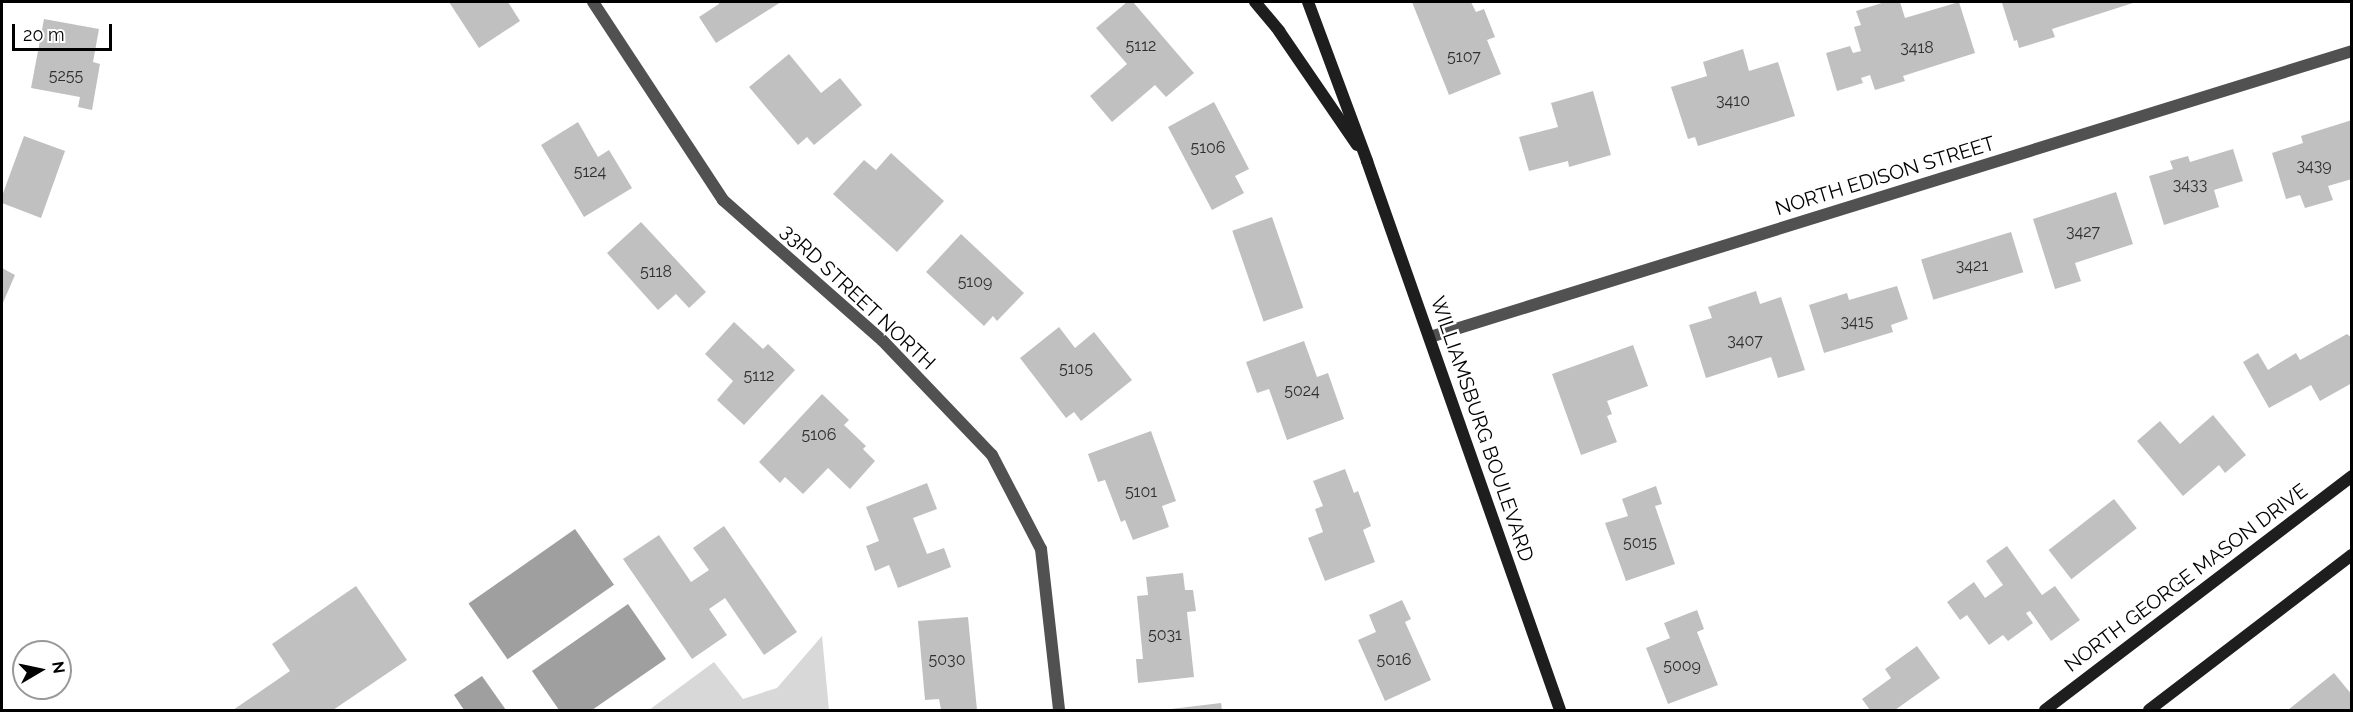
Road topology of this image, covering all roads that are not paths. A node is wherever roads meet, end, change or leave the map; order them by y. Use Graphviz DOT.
graph roads {
  1 [pos="593,2"];
  2 [pos="1255,2"];
  3 [pos="1308,2"];
  4 [pos="2352,51"];
  5 [pos="1367,161"];
  6 [pos="1430,337"];
  7 [pos="2352,476"];
  8 [pos="2352,555"];
  9 [pos="1059,711"];
  10 [pos="1560,711"];
  11 [pos="2045,711"];
  12 [pos="2149,711"];
  1 -- 9 [label="street, 33RD STREET NORTH"];
  2 -- 5 [label="main road, WILLIAMSBURG BOULEVARD"];
  3 -- 5 [label="main road, WILLIAMSBURG BOULEVARD"];
  4 -- 6 [label="street, NORTH EDISON STREET"];
  5 -- 6 [label="main road, WILLIAMSBURG BOULEVARD"];
  6 -- 10 [label="main road, WILLIAMSBURG BOULEVARD"];
  7 -- 11 [label="main road, NORTH GEORGE MASON DRIVE"];
  8 -- 12 [label="main road"];
}
